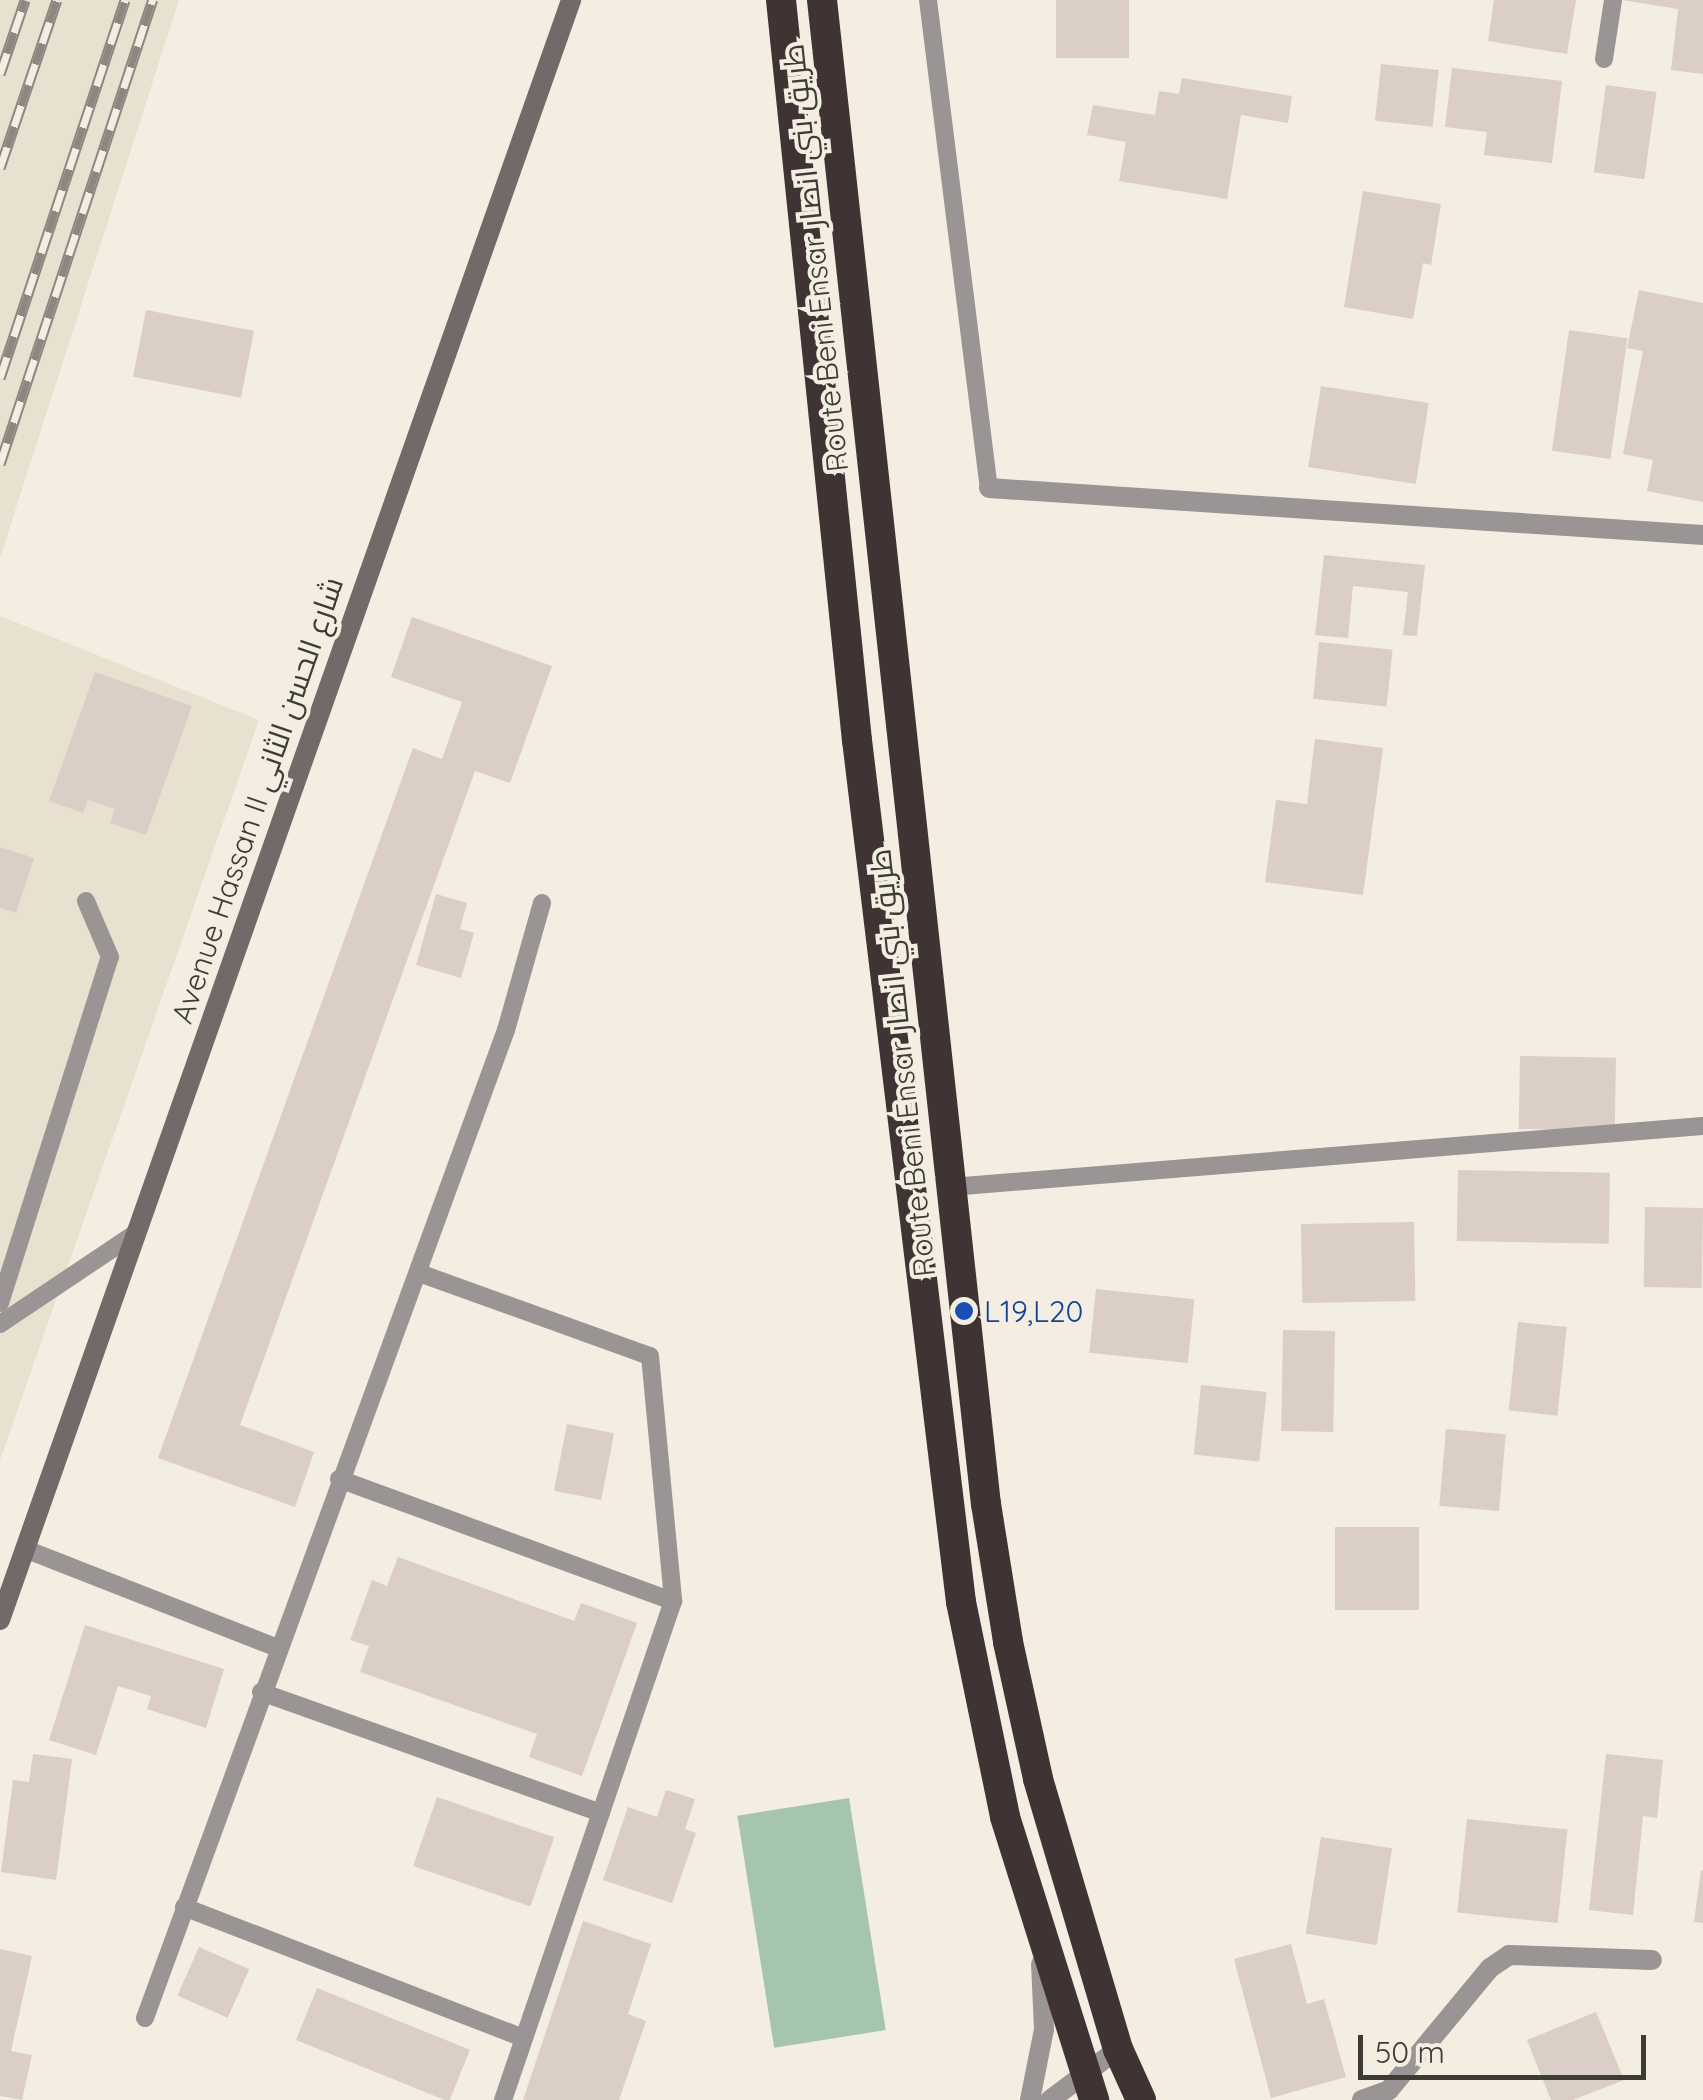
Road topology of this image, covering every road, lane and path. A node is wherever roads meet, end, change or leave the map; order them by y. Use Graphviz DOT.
graph roads {
  1 [pos="571,0"];
  2 [pos="781,0"];
  3 [pos="822,0"];
  4 [pos="928,0"];
  5 [pos="1612,0"];
  6 [pos="1604,59"];
  7 [pos="988,488"];
  8 [pos="1703,534"];
  9 [pos="86,902"];
  10 [pos="542,904"];
  11 [pos="1703,1126"];
  12 [pos="951,1187"];
  13 [pos="136,1234"];
  14 [pos="418,1273"];
  15 [pos="0,1303"];
  16 [pos="21,1308"];
  17 [pos="0,1324"];
  18 [pos="339,1478"];
  19 [pos="25,1549"];
  20 [pos="672,1601"];
  21 [pos="0,1620"];
  22 [pos="277,1648"];
  23 [pos="261,1692"];
  24 [pos="601,1813"];
  25 [pos="184,1907"];
  26 [pos="1038,1932"];
  27 [pos="1652,1960"];
  28 [pos="145,2018"];
  29 [pos="524,2038"];
  30 [pos="1118,2049"];
  31 [pos="1089,2088"];
  32 [pos="503,2100"];
  33 [pos="1030,2100"];
  34 [pos="1050,2100"];
  35 [pos="1141,2100"];
  36 [pos="1362,2100"];
  1 -- 13 [label="street, Avenue Hassan II شارع الحسن الثاني"];
  2 -- 26 [label="highway, Route Beni Ensar طريق بني انصار"];
  3 -- 12 [label="highway, Route Beni Ensar طريق بني انصار"];
  4 -- 7 [label="lane"];
  5 -- 6 [label="lane"];
  7 -- 8 [label="street"];
  9 -- 15 [label="lane"];
  10 -- 14 [label="lane"];
  11 -- 12 [label="lane"];
  12 -- 30 [label="highway, Route Beni Ensar طريق بني انصار"];
  13 -- 16 [label="lane"];
  13 -- 19 [label="street, Avenue Hassan II شارع الحسن الثاني"];
  14 -- 18 [label="lane"];
  14 -- 20 [label="lane"];
  15 -- 16 [label="lane"];
  16 -- 17 [label="lane"];
  18 -- 20 [label="lane"];
  18 -- 22 [label="lane"];
  19 -- 21 [label="street, Avenue Hassan II شارع الحسن الثاني"];
  19 -- 22 [label="lane"];
  20 -- 24 [label="lane"];
  22 -- 23 [label="lane"];
  23 -- 24 [label="lane"];
  23 -- 25 [label="lane"];
  24 -- 29 [label="lane"];
  25 -- 28 [label="lane"];
  25 -- 29 [label="lane"];
  26 -- 31 [label="highway, Route Beni Ensar طريق بني انصار"];
  26 -- 33 [label="street"];
  27 -- 36 [label="street"];
  29 -- 32 [label="lane"];
  30 -- 31 [label="street"];
  30 -- 35 [label="highway, Route Beni Ensar طريق بني انصار"];
  31 -- 34 [label="street"];
}
